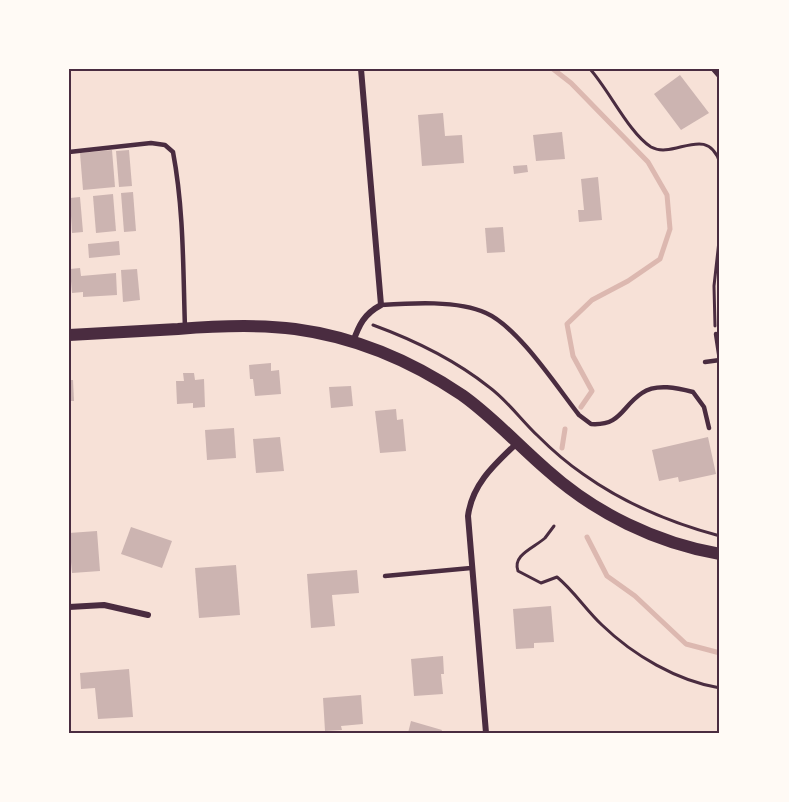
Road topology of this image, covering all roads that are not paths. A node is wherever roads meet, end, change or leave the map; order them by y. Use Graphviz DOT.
graph roads {
  1 [pos="361,69"];
  2 [pos="714,69"];
  3 [pos="720,76"];
  4 [pos="69,152"];
  5 [pos="381,305"];
  6 [pos="184,328"];
  7 [pos="716,334"];
  8 [pos="69,335"];
  9 [pos="352,342"];
  10 [pos="720,360"];
  11 [pos="705,362"];
  12 [pos="709,428"];
  13 [pos="517,443"];
  14 [pos="720,554"];
  15 [pos="471,568"];
  16 [pos="385,576"];
  17 [pos="69,608"];
  18 [pos="148,615"];
  19 [pos="486,733"];
  1 -- 5 [label="street"];
  2 -- 3 [label="street"];
  4 -- 6 [label="lane"];
  5 -- 9 [label="street"];
  5 -- 12 [label="lane"];
  6 -- 8 [label="main road"];
  6 -- 9 [label="main road"];
  7 -- 10 [label="lane"];
  9 -- 13 [label="main road"];
  10 -- 11 [label="lane"];
  13 -- 14 [label="main road"];
  13 -- 15 [label="street"];
  15 -- 16 [label="lane"];
  15 -- 19 [label="street"];
  17 -- 18 [label="street"];
}
